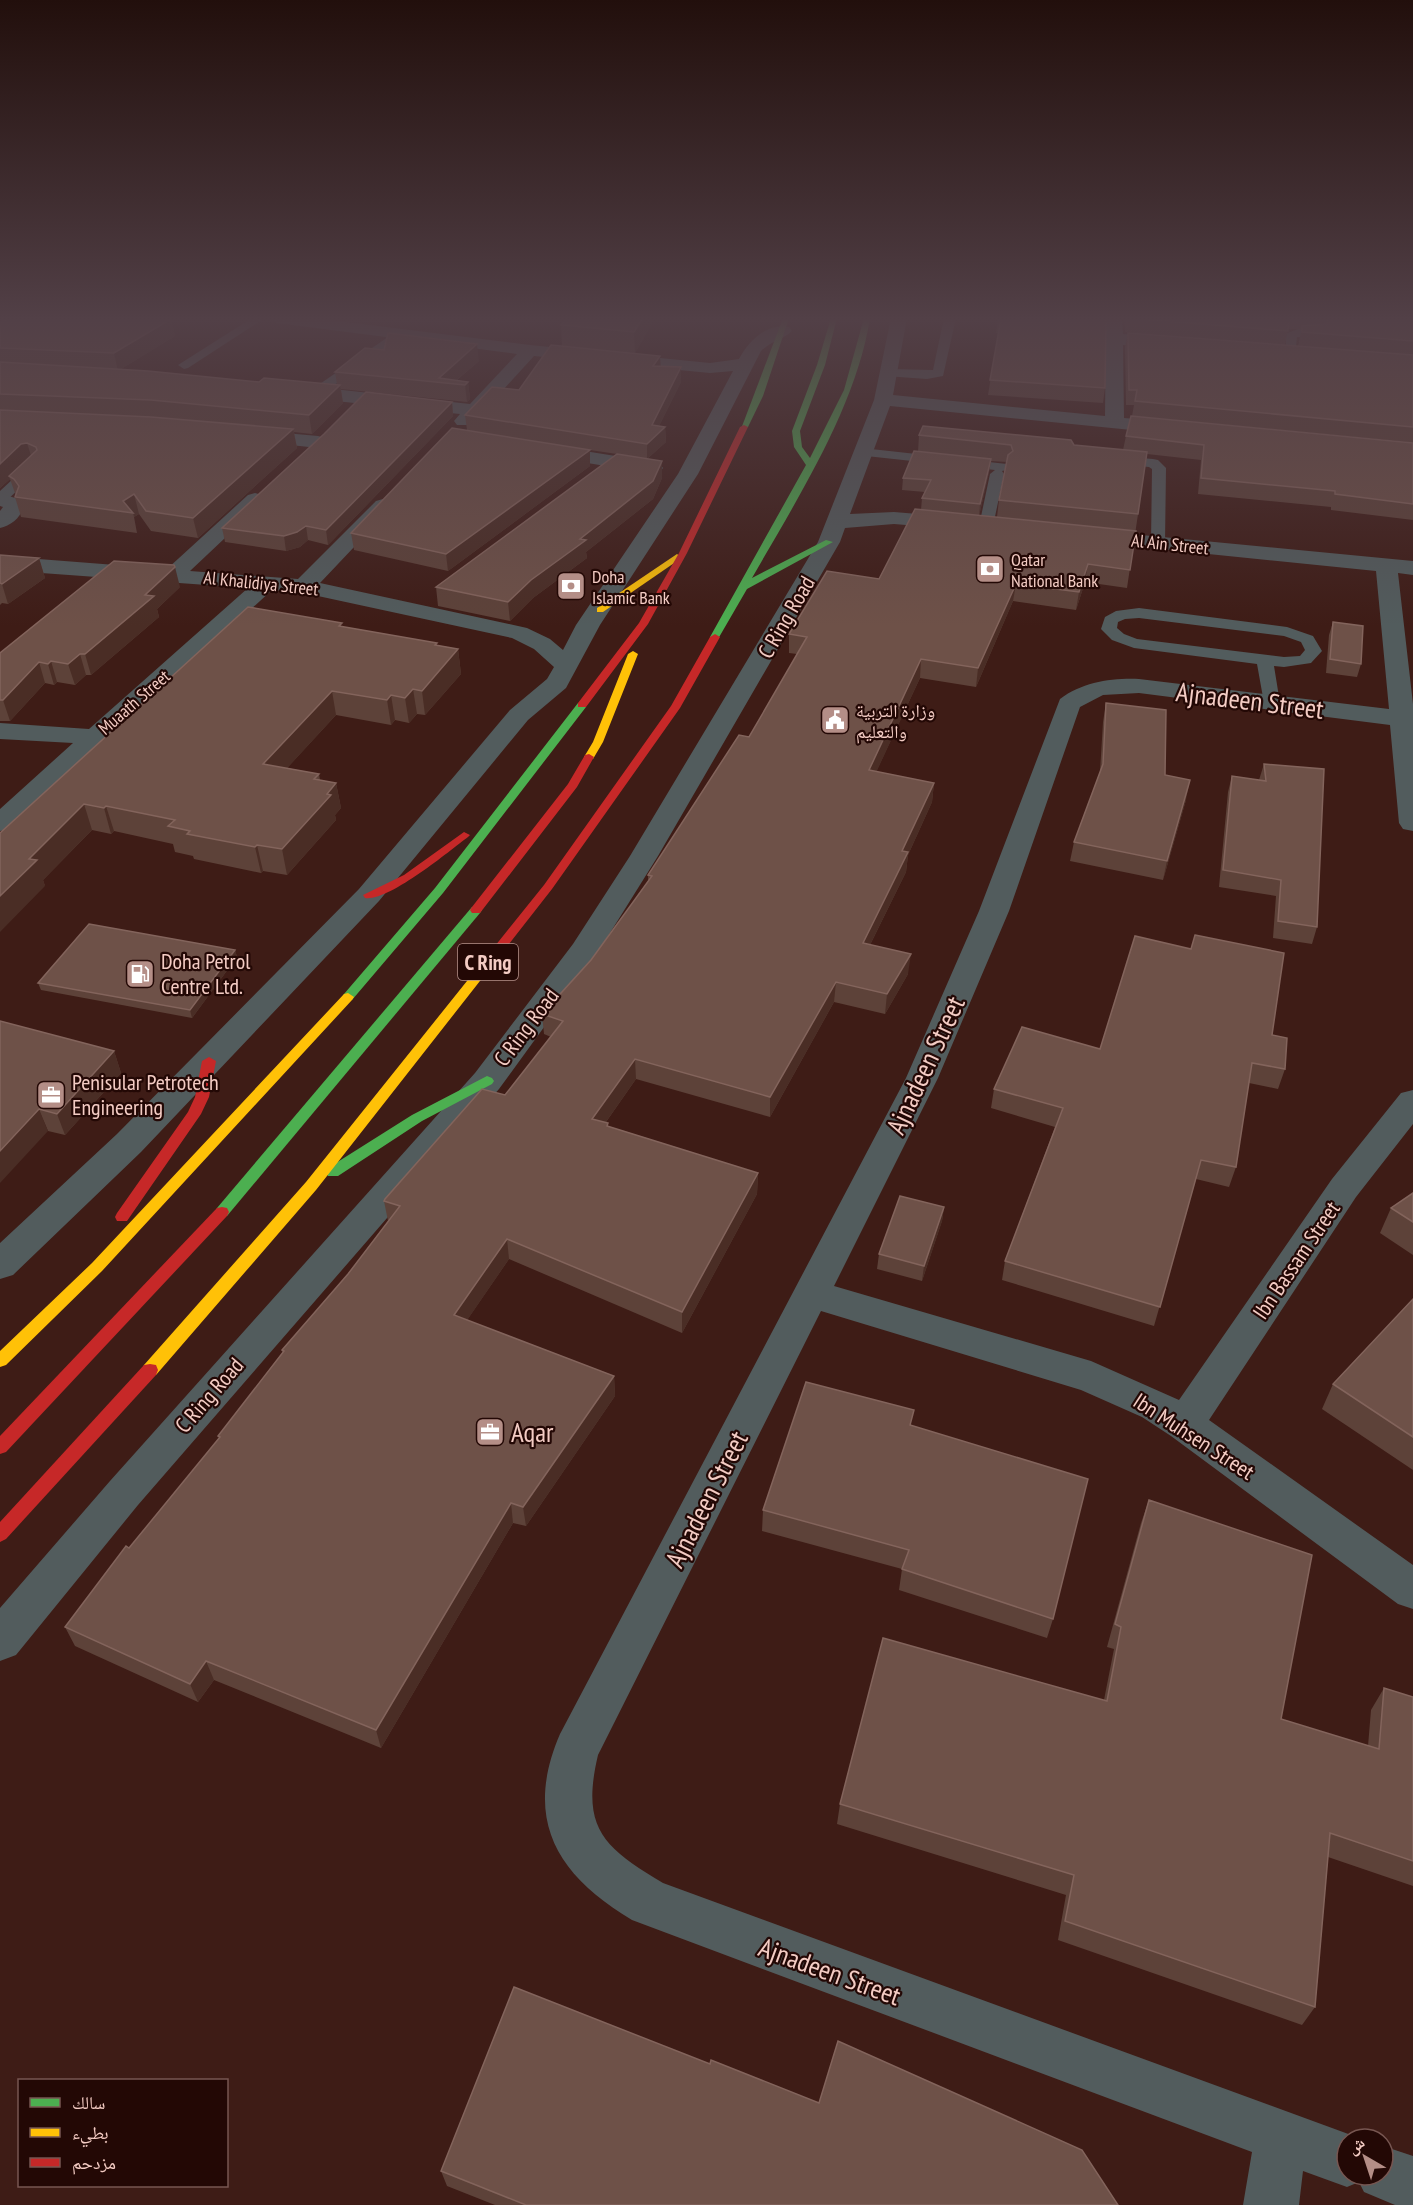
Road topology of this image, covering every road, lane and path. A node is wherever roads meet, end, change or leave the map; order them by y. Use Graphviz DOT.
graph roads {
  1 [pos="339,421"];
  2 [pos="465,421"];
  3 [pos="715,421"];
  4 [pos="747,421"];
  5 [pos="800,421"];
  6 [pos="832,421"];
  7 [pos="874,421"];
  8 [pos="1107,421"];
  9 [pos="1114,422"];
  10 [pos="1194,430"];
  11 [pos="237,434"];
  12 [pos="474,440"];
  13 [pos="318,442"];
  14 [pos="901,446"];
  15 [pos="864,447"];
  16 [pos="533,448"];
  17 [pos="301,457"];
  18 [pos="1099,459"];
  19 [pos="615,461"];
  20 [pos="810,464"];
  21 [pos="33,468"];
  22 [pos="688,474"];
  23 [pos="587,482"];
  24 [pos="267,489"];
  25 [pos="394,494"];
  26 [pos="0,499"];
  27 [pos="0,522"];
  28 [pos="836,522"];
  29 [pos="986,526"];
  30 [pos="1009,528"];
  31 [pos="1066,534"];
  32 [pos="1158,543"];
  33 [pos="683,553"];
  34 [pos="0,563"];
  35 [pos="1386,565"];
  36 [pos="1413,568"];
  37 [pos="173,575"];
  38 [pos="268,582"];
  39 [pos="304,586"];
  40 [pos="743,587"];
  41 [pos="435,595"];
  42 [pos="416,609"];
  43 [pos="594,618"];
  44 [pos="644,624"];
  45 [pos="519,633"];
  46 [pos="1265,660"];
  47 [pos="566,665"];
  48 [pos="1272,703"];
  49 [pos="1408,719"];
  50 [pos="0,731"];
  51 [pos="94,737"];
  52 [pos="508,802"];
  53 [pos="0,823"];
  54 [pos="1413,823"];
  55 [pos="369,895"];
  56 [pos="209,1061"];
  57 [pos="486,1081"];
  58 [pos="1413,1101"];
  59 [pos="311,1186"];
  60 [pos="0,1265"];
  61 [pos="97,1266"];
  62 [pos="811,1294"];
  63 [pos="0,1361"];
  64 [pos="1185,1425"];
  65 [pos="0,1447"];
  66 [pos="0,1534"];
  67 [pos="1413,1590"];
  68 [pos="0,1641"];
  69 [pos="1281,2136"];
  70 [pos="1335,2156"];
  71 [pos="1395,2178"];
  72 [pos="1413,2184"];
  73 [pos="1271,2205"];
  1 -- 13 [label="street"];
  2 -- 12 [label="street"];
  3 -- 22 [label="street"];
  4 -- 33 [label="highway"];
  5 -- 20 [label="highway"];
  6 -- 20 [label="highway, C Ring"];
  7 -- 15 [label="street, C Ring Road"];
  8 -- 9 [label="street"];
  9 -- 10 [label="street"];
  11 -- 13 [label="street"];
  13 -- 17 [label="street"];
  14 -- 15 [label="lane"];
  15 -- 28 [label="street, C Ring Road"];
  15 -- 29 [label="lane"];
  16 -- 19 [label="street"];
  18 -- 32 [label="lane"];
  19 -- 22 [label="street"];
  19 -- 23 [label="street"];
  20 -- 40 [label="highway, C Ring"];
  21 -- 26 [label="lane"];
  22 -- 43 [label="street"];
  24 -- 37 [label="street"];
  25 -- 39 [label="street"];
  26 -- 27 [label="street"];
  28 -- 29 [label="street"];
  28 -- 40 [label="highway"];
  28 -- 57 [label="street, C Ring Road"];
  29 -- 30 [label="street"];
  31 -- 32 [label="street, Al Ain Street"];
  32 -- 35 [label="street, Al Ain Street"];
  33 -- 43 [label="highway"];
  33 -- 44 [label="highway"];
  34 -- 37 [label="street, Al Khalidiya Street"];
  35 -- 36 [label="street, Al Ain Street"];
  35 -- 49 [label="street"];
  37 -- 38 [label="street, Al Khalidiya Street"];
  38 -- 39 [label="street, Al Khalidiya Street"];
  38 -- 51 [label="street, Muaath Street"];
  39 -- 42 [label="street, Al Khalidiya Street"];
  40 -- 59 [label="highway, C Ring"];
  41 -- 42 [label="street"];
  42 -- 45 [label="street, Al Khalidiya Street"];
  43 -- 45 [label="street, Al Khalidiya Street"];
  43 -- 47 [label="street"];
  44 -- 52 [label="highway"];
  44 -- 65 [label="highway"];
  45 -- 47 [label="street, Al Khalidiya Street"];
  46 -- 46 [label="lane"];
  46 -- 48 [label="lane"];
  47 -- 55 [label="street"];
  48 -- 49 [label="street, Ajnadeen Street"];
  48 -- 62 [label="street, Ajnadeen Street"];
  49 -- 54 [label="street"];
  50 -- 51 [label="street"];
  51 -- 53 [label="street, Muaath Street"];
  52 -- 55 [label="highway"];
  52 -- 61 [label="highway"];
  55 -- 56 [label="street"];
  56 -- 60 [label="street"];
  56 -- 61 [label="highway"];
  57 -- 59 [label="highway"];
  57 -- 68 [label="street, C Ring Road"];
  58 -- 64 [label="street, Ibn Bassam Street"];
  59 -- 66 [label="highway, C Ring"];
  61 -- 63 [label="highway"];
  62 -- 64 [label="street, Ibn Muhsen Street"];
  62 -- 69 [label="street, Ajnadeen Street"];
  64 -- 67 [label="street, Ibn Muhsen Street"];
  69 -- 70 [label="street, Ajnadeen Street"];
  69 -- 73 [label="street"];
  71 -- 72 [label="street"];
}
